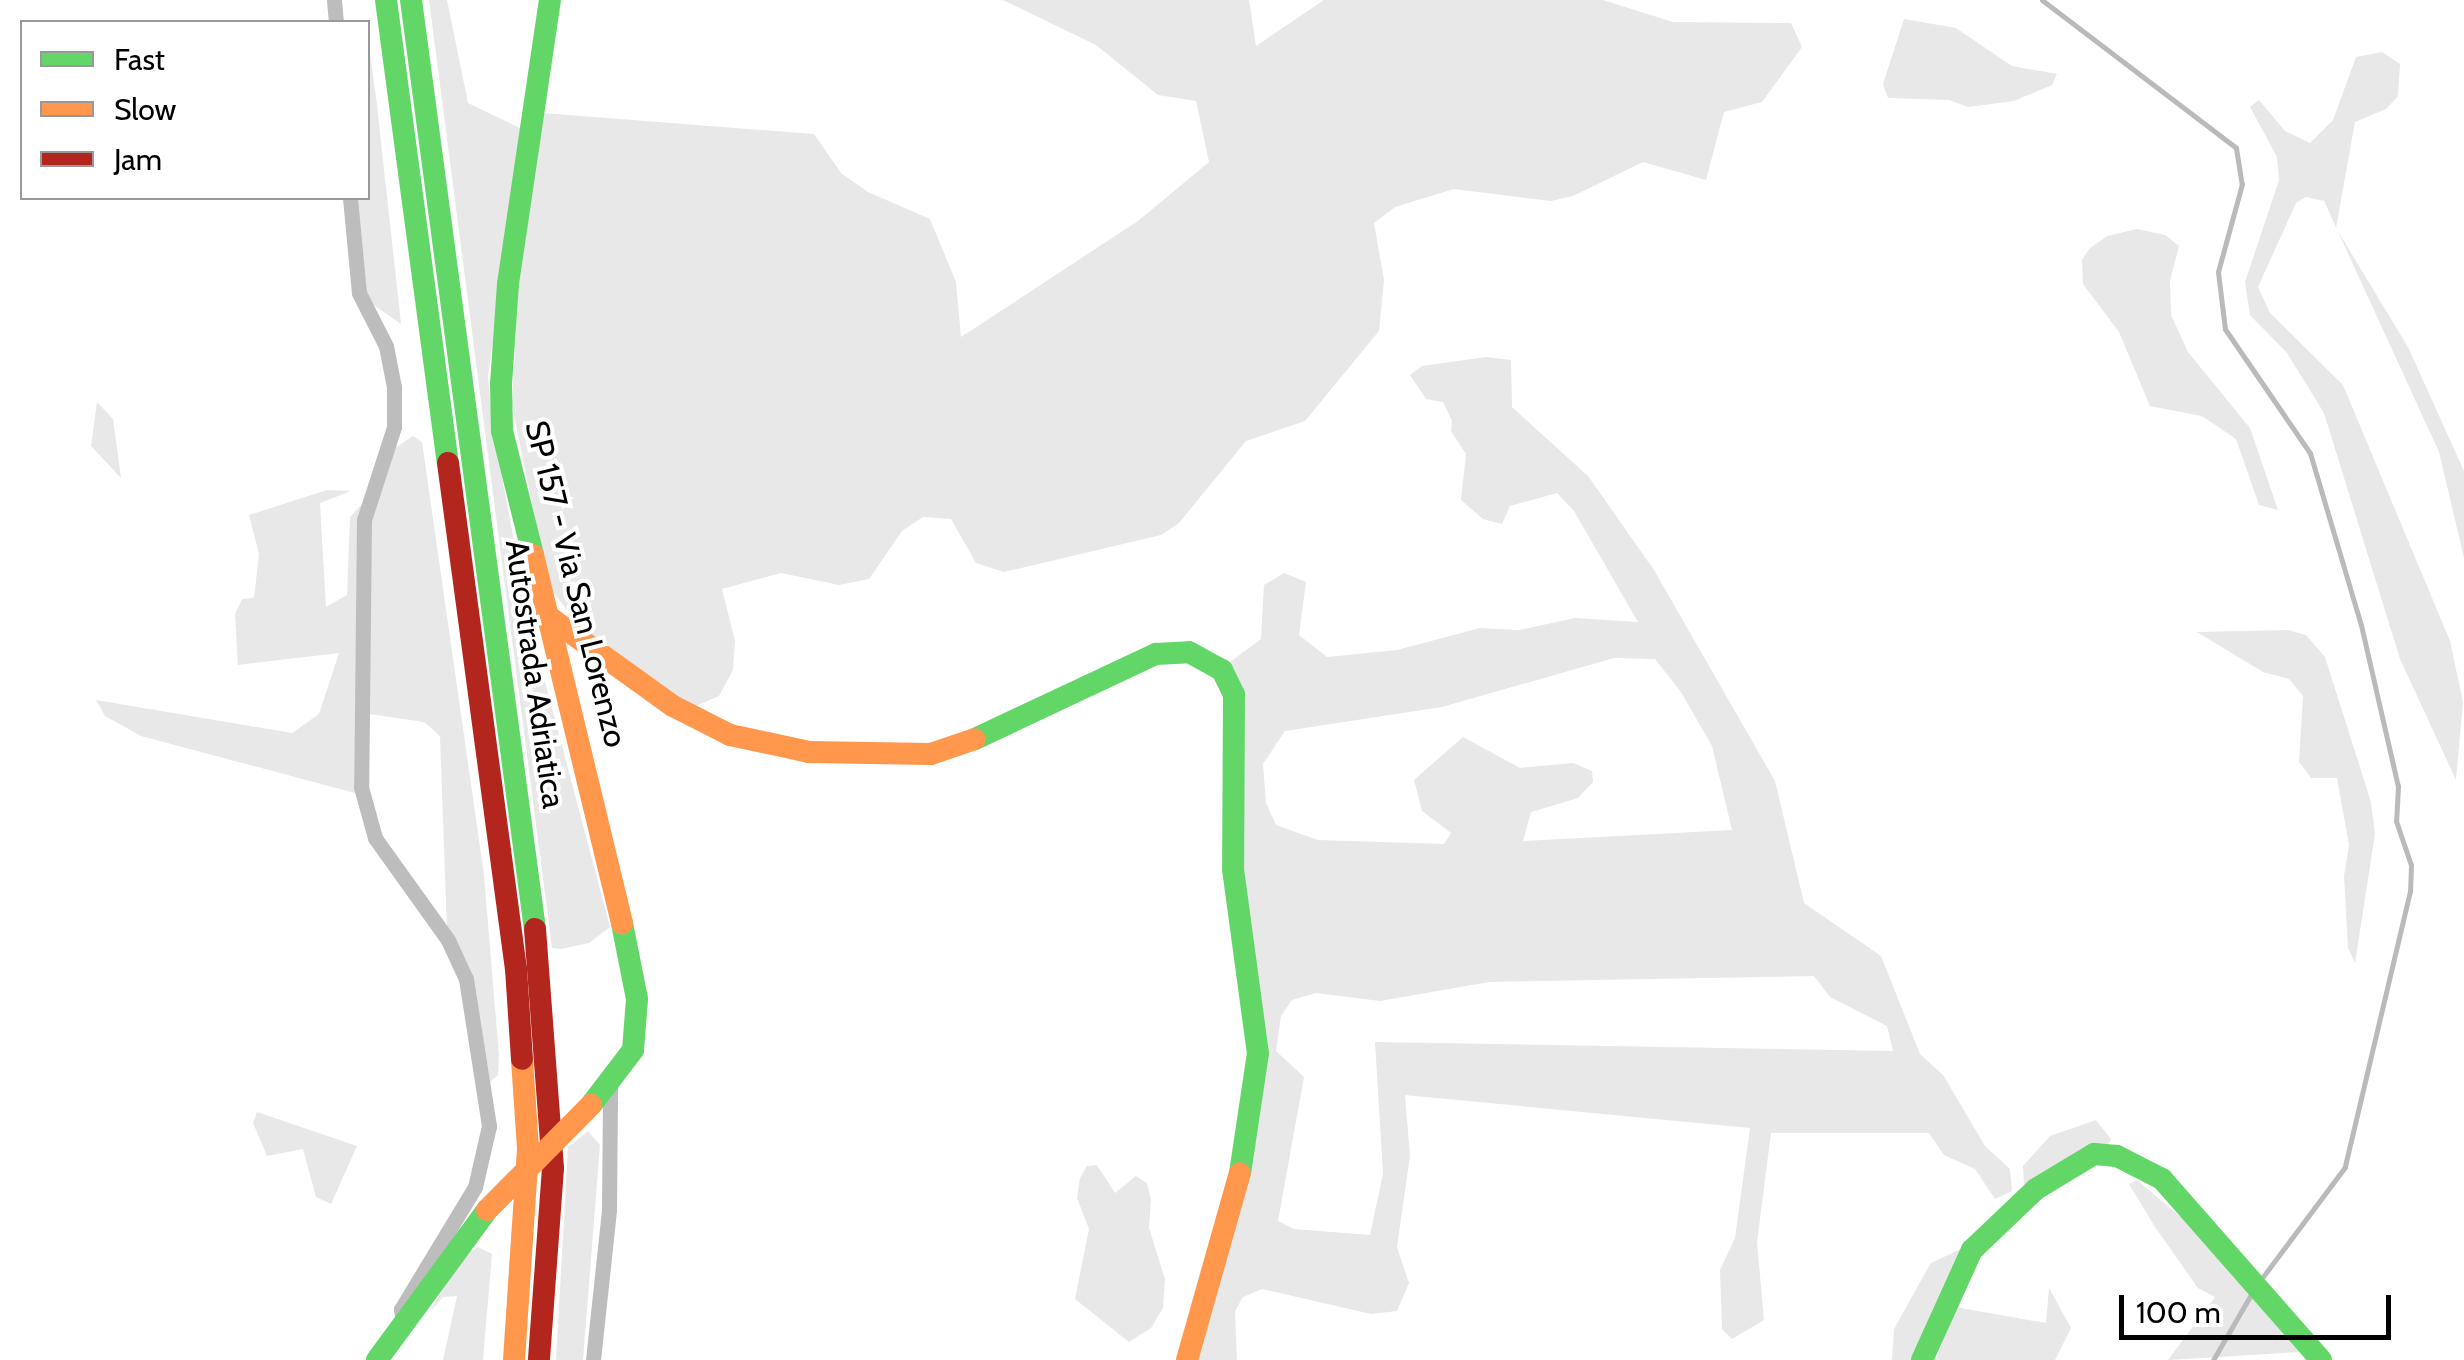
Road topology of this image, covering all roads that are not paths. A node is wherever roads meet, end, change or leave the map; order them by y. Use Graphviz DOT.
graph roads {
  1 [pos="386,0"];
  2 [pos="411,0"];
  3 [pos="550,0"];
  4 [pos="350,200"];
  5 [pos="549,618"];
  6 [pos="610,1087"];
  7 [pos="403,1327"];
  8 [pos="377,1360"];
  9 [pos="514,1360"];
  10 [pos="539,1360"];
  11 [pos="593,1360"];
  12 [pos="1187,1360"];
  13 [pos="1922,1360"];
  14 [pos="2321,1360"];
  1 -- 9 [label="main road, Autostrada Adriatica"];
  2 -- 10 [label="main road, Autostrada Adriatica"];
  3 -- 5 [label="main road, SP 157 - Via San Lorenzo"];
  4 -- 7 [label="street"];
  5 -- 6 [label="main road, SP 157 - Via San Lorenzo"];
  5 -- 12 [label="main road"];
  6 -- 7 [label="main road, SP 157 - Via San Lorenzo, bridge"];
  6 -- 11 [label="street"];
  7 -- 8 [label="main road, SP 157 - Via San Lorenzo"];
  13 -- 14 [label="main road"];
}
